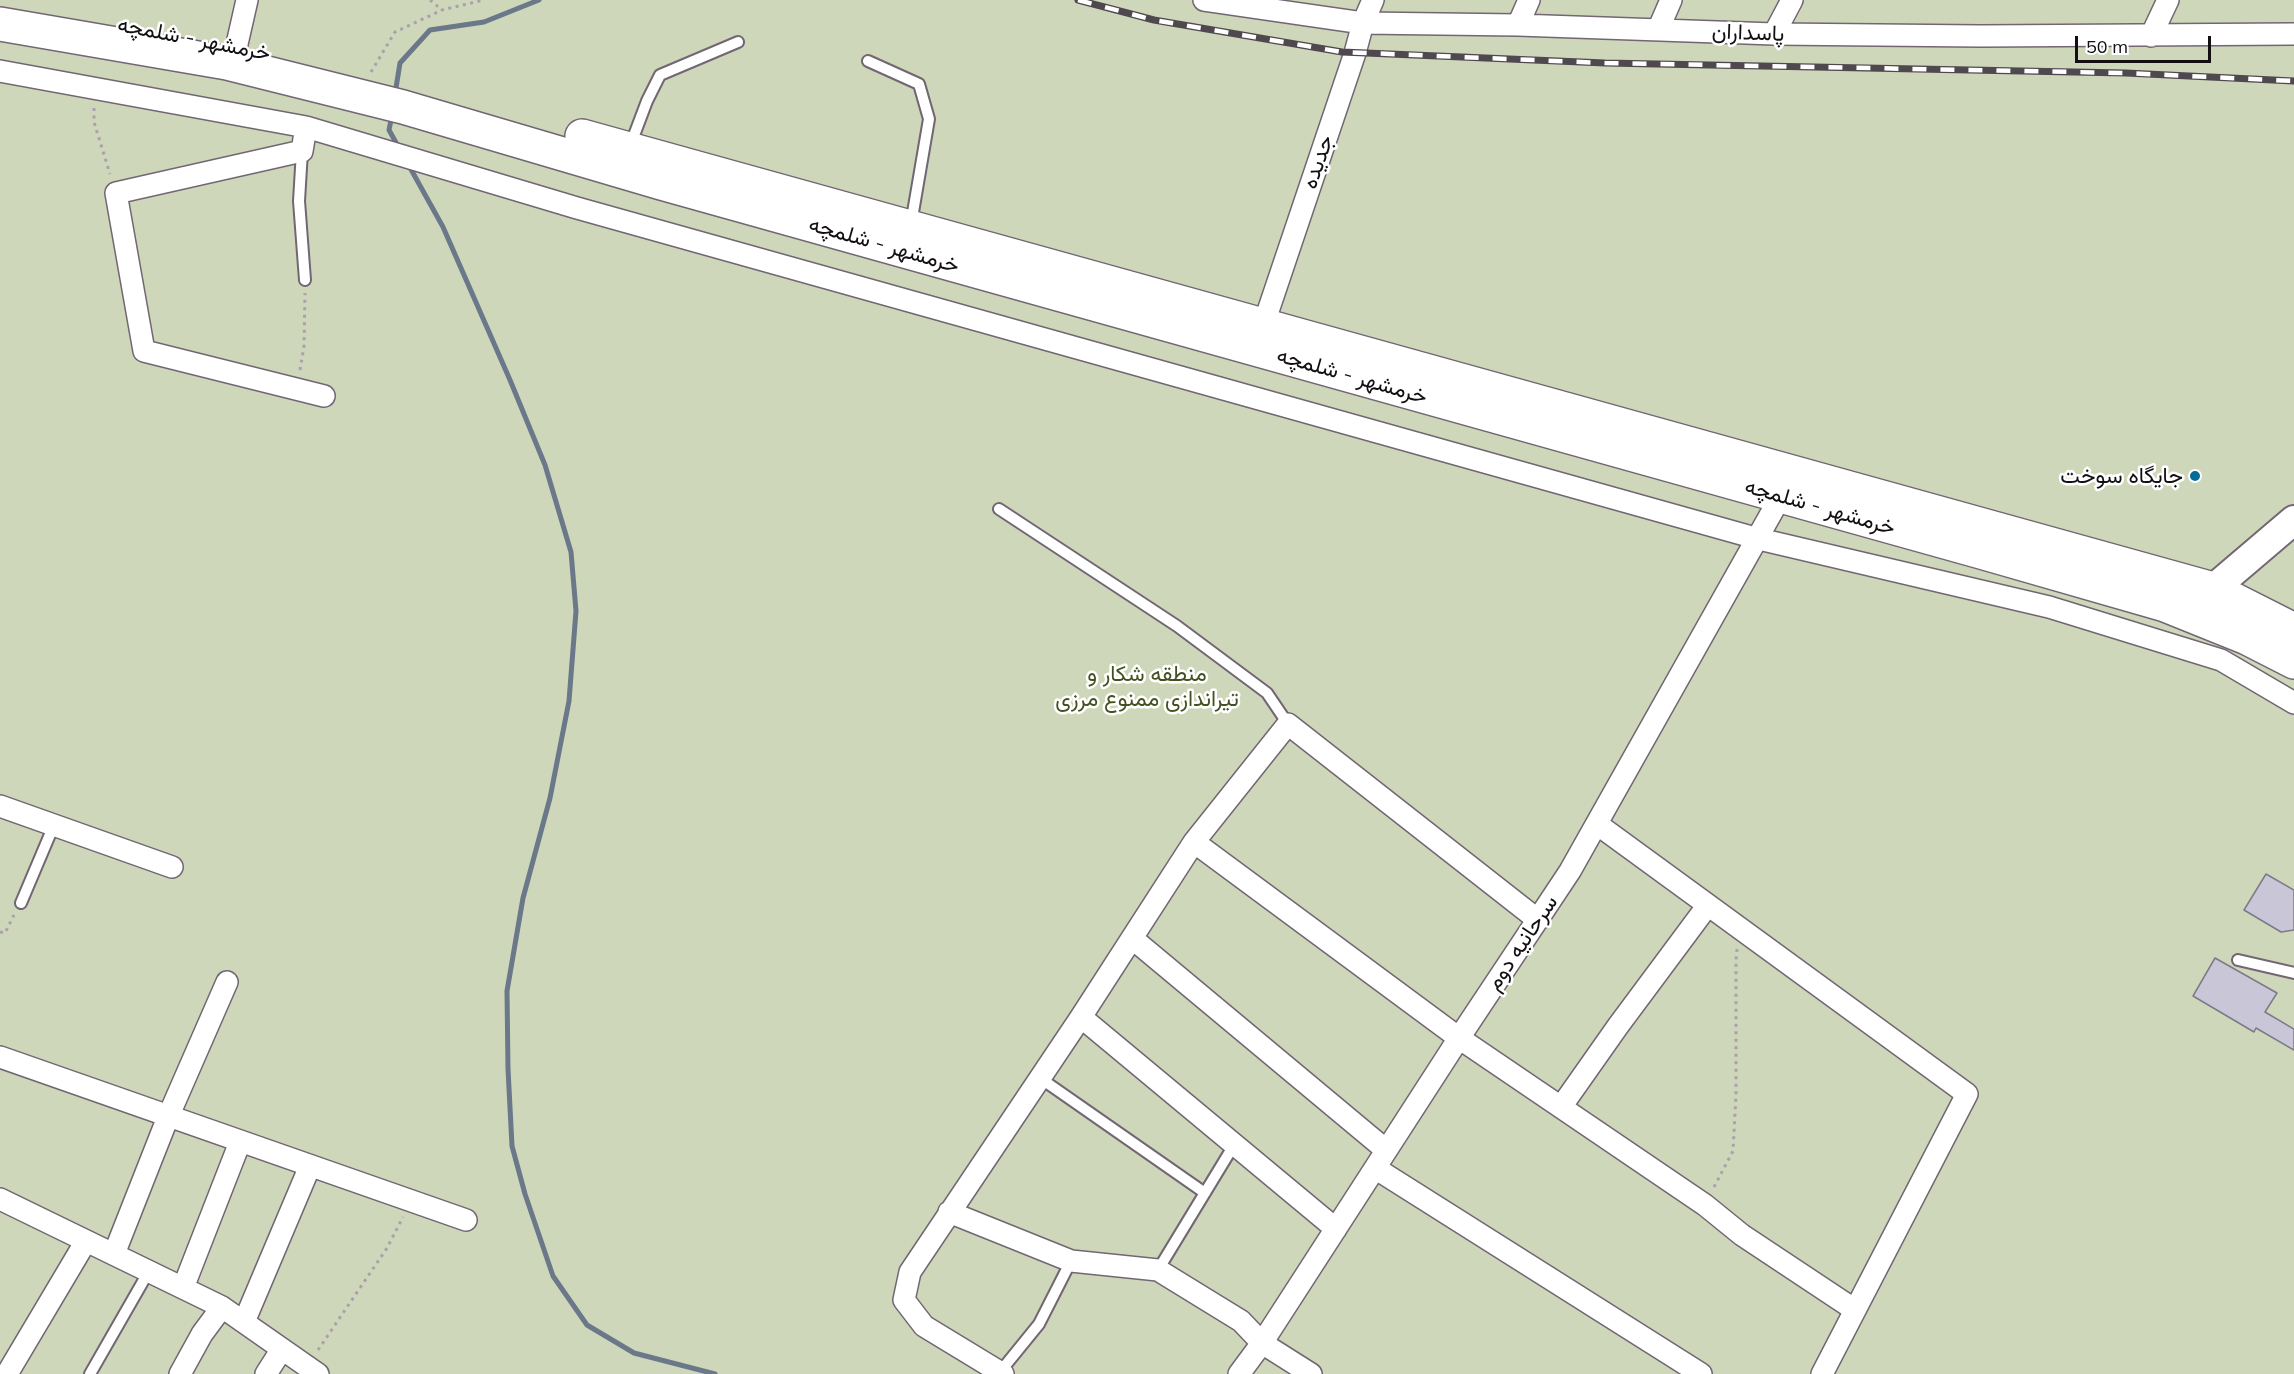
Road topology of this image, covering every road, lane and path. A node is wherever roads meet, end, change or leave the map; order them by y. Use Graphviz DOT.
graph roads {
  1 [pos="247,0"];
  2 [pos="430,0"];
  3 [pos="484,0"];
  4 [pos="1373,0"];
  5 [pos="1529,0"];
  6 [pos="1671,0"];
  7 [pos="1791,0"];
  8 [pos="2168,0"];
  9 [pos="1214,1"];
  10 [pos="0,3"];
  11 [pos="442,10"];
  12 [pos="1363,23"];
  13 [pos="0,24"];
  14 [pos="1518,25"];
  15 [pos="1658,30"];
  16 [pos="1774,34"];
  17 [pos="2294,34"];
  18 [pos="2151,36"];
  19 [pos="738,42"];
  20 [pos="237,44"];
  21 [pos="868,61"];
  22 [pos="0,71"];
  23 [pos="389,93"];
  24 [pos="94,98"];
  25 [pos="306,127"];
  26 [pos="629,149"];
  27 [pos="302,151"];
  28 [pos="116,193"];
  29 [pos="910,227"];
  30 [pos="305,280"];
  31 [pos="1259,337"];
  32 [pos="297,389"];
  33 [pos="324,396"];
  34 [pos="1781,496"];
  35 [pos="999,509"];
  36 [pos="2294,520"];
  37 [pos="1759,538"];
  38 [pos="2212,589"];
  39 [pos="2294,630"];
  40 [pos="2294,663"];
  41 [pos="2294,703"];
  42 [pos="1288,724"];
  43 [pos="0,806"];
  44 [pos="1597,824"];
  45 [pos="54,825"];
  46 [pos="1194,842"];
  47 [pos="172,867"];
  48 [pos="21,903"];
  49 [pos="1708,905"];
  50 [pos="1538,920"];
  51 [pos="1741,929"];
  52 [pos="0,932"];
  53 [pos="1132,939"];
  54 [pos="2238,960"];
  55 [pos="2294,973"];
  56 [pos="227,982"];
  57 [pos="1081,1017"];
  58 [pos="1458,1038"];
  59 [pos="0,1056"];
  60 [pos="1040,1078"];
  61 [pos="1561,1107"];
  62 [pos="168,1117"];
  63 [pos="240,1142"];
  64 [pos="1234,1145"];
  65 [pos="1386,1150"];
  66 [pos="310,1166"];
  67 [pos="1375,1168"];
  68 [pos="1205,1192"];
  69 [pos="0,1200"];
  70 [pos="411,1201"];
  71 [pos="1705,1205"];
  72 [pos="949,1212"];
  73 [pos="466,1220"];
  74 [pos="1336,1229"];
  75 [pos="86,1241"];
  76 [pos="114,1254"];
  77 [pos="1071,1261"];
  78 [pos="1158,1270"];
  79 [pos="149,1271"];
  80 [pos="183,1288"];
  81 [pos="222,1306"];
  82 [pos="1855,1310"];
  83 [pos="244,1322"];
  84 [pos="1262,1343"];
  85 [pos="282,1348"];
  86 [pos="312,1370"];
  87 [pos="7,1371"];
  88 [pos="1001,1373"];
  89 [pos="90,1374"];
  90 [pos="180,1374"];
  91 [pos="266,1374"];
  92 [pos="1239,1374"];
  93 [pos="1311,1374"];
  94 [pos="1701,1374"];
  95 [pos="1822,1374"];
  1 -- 20 [label="street"];
  2 -- 11 [label="path"];
  3 -- 11 [label="path"];
  4 -- 12 [label="street, جدیده"];
  5 -- 14 [label="street"];
  6 -- 15 [label="street"];
  7 -- 16 [label="street"];
  8 -- 18 [label="street"];
  9 -- 12 [label="street, پاسداران"];
  10 -- 20 [label="highway, خرمشهر - شلمچه"];
  11 -- 23 [label="path"];
  12 -- 14 [label="street, پاسداران"];
  12 -- 31 [label="street, جدیده"];
  13 -- 23 [label="highway, خرمشهر - شلمچه"];
  14 -- 15 [label="street, پاسداران"];
  15 -- 16 [label="street, پاسداران"];
  16 -- 18 [label="street, پاسداران"];
  17 -- 18 [label="street, پاسداران"];
  19 -- 26 [label="lane"];
  20 -- 23 [label="highway, خرمشهر - شلمچه"];
  21 -- 29 [label="lane"];
  22 -- 25 [label="street"];
  23 -- 26 [label="highway, خرمشهر - شلمچه"];
  23 -- 31 [label="highway, خرمشهر - شلمچه"];
  24 -- 28 [label="path"];
  25 -- 27 [label="street"];
  25 -- 37 [label="street"];
  26 -- 29 [label="highway, خرمشهر - شلمچه"];
  27 -- 28 [label="street"];
  27 -- 30 [label="lane"];
  28 -- 32 [label="street"];
  29 -- 31 [label="highway, خرمشهر - شلمچه"];
  30 -- 32 [label="path"];
  31 -- 34 [label="highway, خرمشهر - شلمچه"];
  31 -- 38 [label="highway, خرمشهر - شلمچه"];
  32 -- 33 [label="street"];
  34 -- 37 [label="street, سرحانیه دوم"];
  34 -- 40 [label="highway, خرمشهر - شلمچه"];
  35 -- 42 [label="lane"];
  36 -- 38 [label="main road"];
  37 -- 41 [label="street"];
  37 -- 44 [label="street, سرحانیه دوم"];
  38 -- 39 [label="highway, خرمشهر - شلمچه"];
  42 -- 46 [label="street"];
  42 -- 50 [label="street"];
  43 -- 45 [label="street"];
  44 -- 49 [label="street"];
  44 -- 50 [label="street, سرحانیه دوم"];
  45 -- 47 [label="street"];
  45 -- 48 [label="lane"];
  46 -- 53 [label="street"];
  46 -- 58 [label="street"];
  48 -- 52 [label="path"];
  49 -- 51 [label="street"];
  49 -- 61 [label="street"];
  50 -- 58 [label="street, سرحانیه دوم"];
  51 -- 71 [label="path"];
  51 -- 82 [label="street"];
  53 -- 57 [label="street"];
  53 -- 65 [label="street"];
  54 -- 55 [label="lane"];
  56 -- 62 [label="street"];
  57 -- 60 [label="street"];
  57 -- 64 [label="street"];
  58 -- 61 [label="street"];
  58 -- 65 [label="street, سرحانیه دوم"];
  59 -- 62 [label="street"];
  60 -- 68 [label="lane"];
  60 -- 72 [label="street"];
  61 -- 71 [label="street"];
  62 -- 63 [label="street"];
  62 -- 76 [label="street"];
  63 -- 66 [label="street"];
  63 -- 80 [label="street"];
  64 -- 68 [label="lane"];
  64 -- 74 [label="street"];
  65 -- 67 [label="street, سرحانیه دوم"];
  66 -- 70 [label="street"];
  66 -- 83 [label="street"];
  67 -- 74 [label="street, سرحانیه دوم"];
  67 -- 94 [label="street"];
  68 -- 78 [label="lane"];
  69 -- 75 [label="street"];
  70 -- 73 [label="street"];
  70 -- 86 [label="path"];
  71 -- 82 [label="street"];
  72 -- 77 [label="street"];
  72 -- 88 [label="street"];
  74 -- 84 [label="street, سرحانیه دوم"];
  75 -- 76 [label="street"];
  75 -- 87 [label="street"];
  76 -- 79 [label="street"];
  77 -- 78 [label="street"];
  77 -- 88 [label="lane"];
  78 -- 84 [label="street"];
  79 -- 80 [label="street"];
  79 -- 89 [label="lane"];
  80 -- 81 [label="street"];
  81 -- 83 [label="street"];
  81 -- 90 [label="street"];
  82 -- 95 [label="street"];
  83 -- 85 [label="street"];
  84 -- 92 [label="street, سرحانیه دوم"];
  84 -- 93 [label="street"];
  85 -- 86 [label="street"];
  85 -- 91 [label="street"];
}
